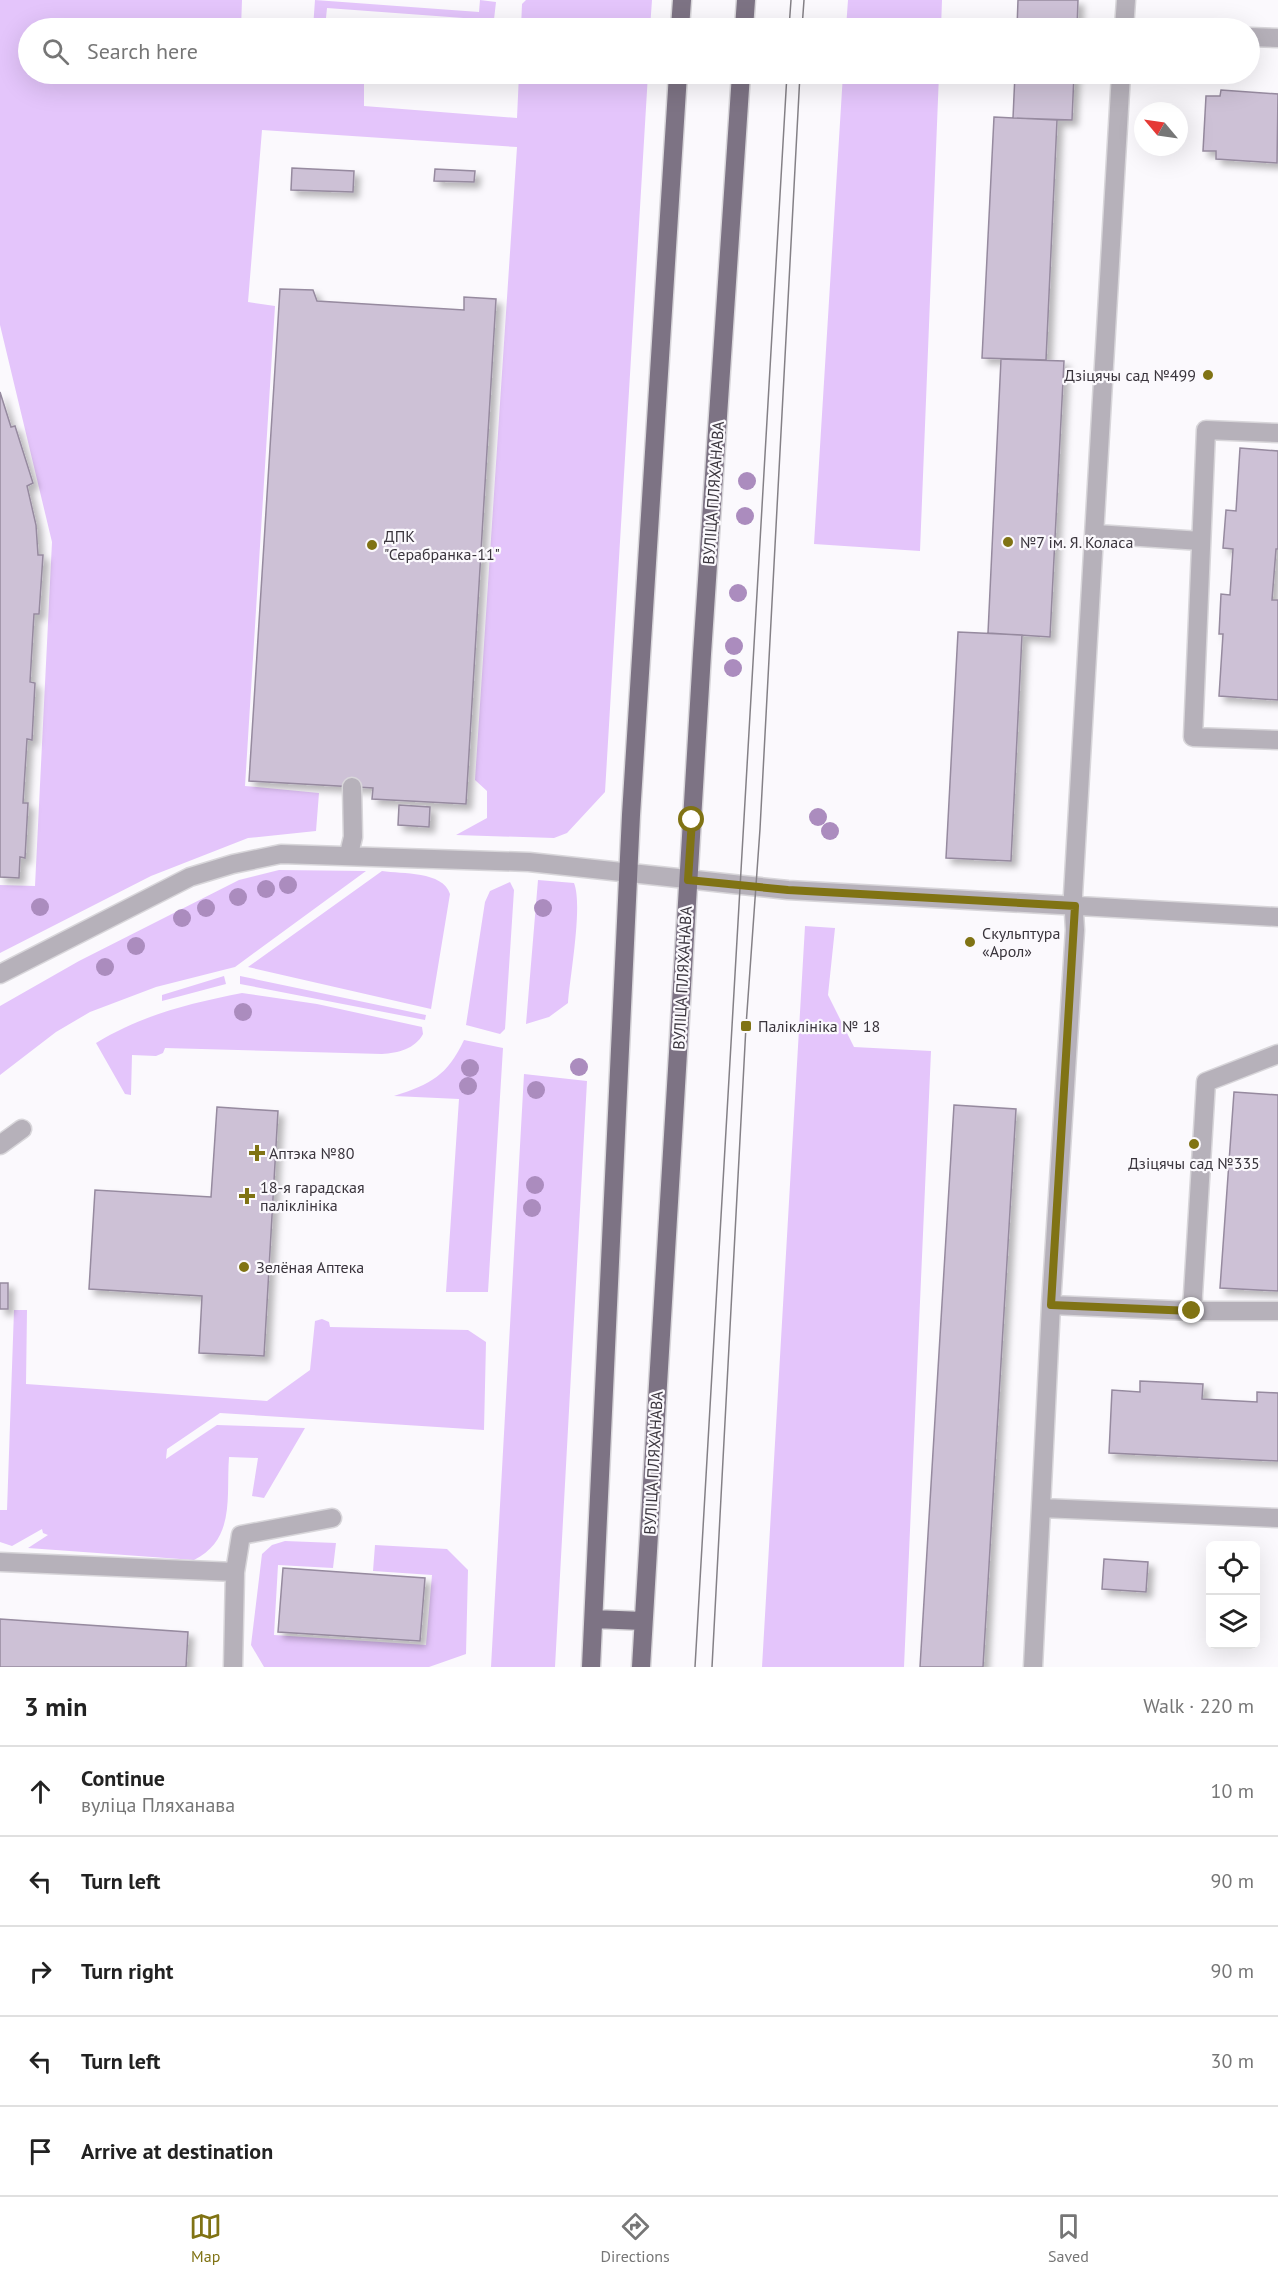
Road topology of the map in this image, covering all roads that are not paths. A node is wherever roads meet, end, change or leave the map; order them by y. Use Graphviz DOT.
graph roads {
  1 [pos="682,0"];
  2 [pos="746,0"];
  3 [pos="1126,0"];
  4 [pos="681,18"];
  5 [pos="745,18"];
  6 [pos="1125,18"];
  7 [pos="1260,37"];
  8 [pos="1278,38"];
  9 [pos="677,84"];
  10 [pos="740,84"];
  11 [pos="1120,84"];
  12 [pos="1278,433"];
  13 [pos="1096,534"];
  14 [pos="1202,541"];
  15 [pos="1278,740"];
  16 [pos="352,787"];
  17 [pos="349,854"];
  18 [pos="628,873"];
  19 [pos="688,880"];
  20 [pos="1075,906"];
  21 [pos="1278,917"];
  22 [pos="0,974"];
  23 [pos="1278,1054"];
  24 [pos="22,1129"];
  25 [pos="0,1145"];
  26 [pos="1051,1305"];
  27 [pos="1192,1311"];
  28 [pos="1278,1311"];
  29 [pos="1042,1508"];
  30 [pos="332,1518"];
  31 [pos="1278,1518"];
  32 [pos="0,1562"];
  33 [pos="235,1572"];
  34 [pos="594,1619"];
  35 [pos="643,1622"];
  36 [pos="233,1667"];
  37 [pos="591,1667"];
  38 [pos="641,1667"];
  39 [pos="1033,1667"];
  1 -- 4 [label="main road"];
  2 -- 5 [label="main road"];
  3 -- 6 [label="lane"];
  7 -- 8 [label="lane"];
  9 -- 18 [label="main road"];
  10 -- 19 [label="main road, ВУЛІЦА ПЛЯХАНАВА"];
  11 -- 13 [label="lane"];
  12 -- 14 [label="lane"];
  13 -- 14 [label="lane"];
  13 -- 20 [label="lane"];
  14 -- 15 [label="lane"];
  16 -- 17 [label="lane"];
  17 -- 18 [label="lane"];
  17 -- 22 [label="lane"];
  18 -- 19 [label="lane"];
  18 -- 34 [label="main road"];
  19 -- 20 [label="lane"];
  19 -- 35 [label="main road, ВУЛІЦА ПЛЯХАНАВА"];
  20 -- 21 [label="lane"];
  20 -- 26 [label="lane"];
  23 -- 27 [label="lane"];
  24 -- 25 [label="lane"];
  26 -- 27 [label="lane"];
  26 -- 29 [label="lane"];
  27 -- 28 [label="lane"];
  29 -- 31 [label="lane"];
  29 -- 39 [label="lane"];
  30 -- 33 [label="lane"];
  32 -- 33 [label="lane"];
  33 -- 36 [label="lane"];
  34 -- 35 [label="main road"];
  34 -- 37 [label="main road"];
  35 -- 38 [label="main road, ВУЛІЦА ПЛЯХАНАВА"];
}
